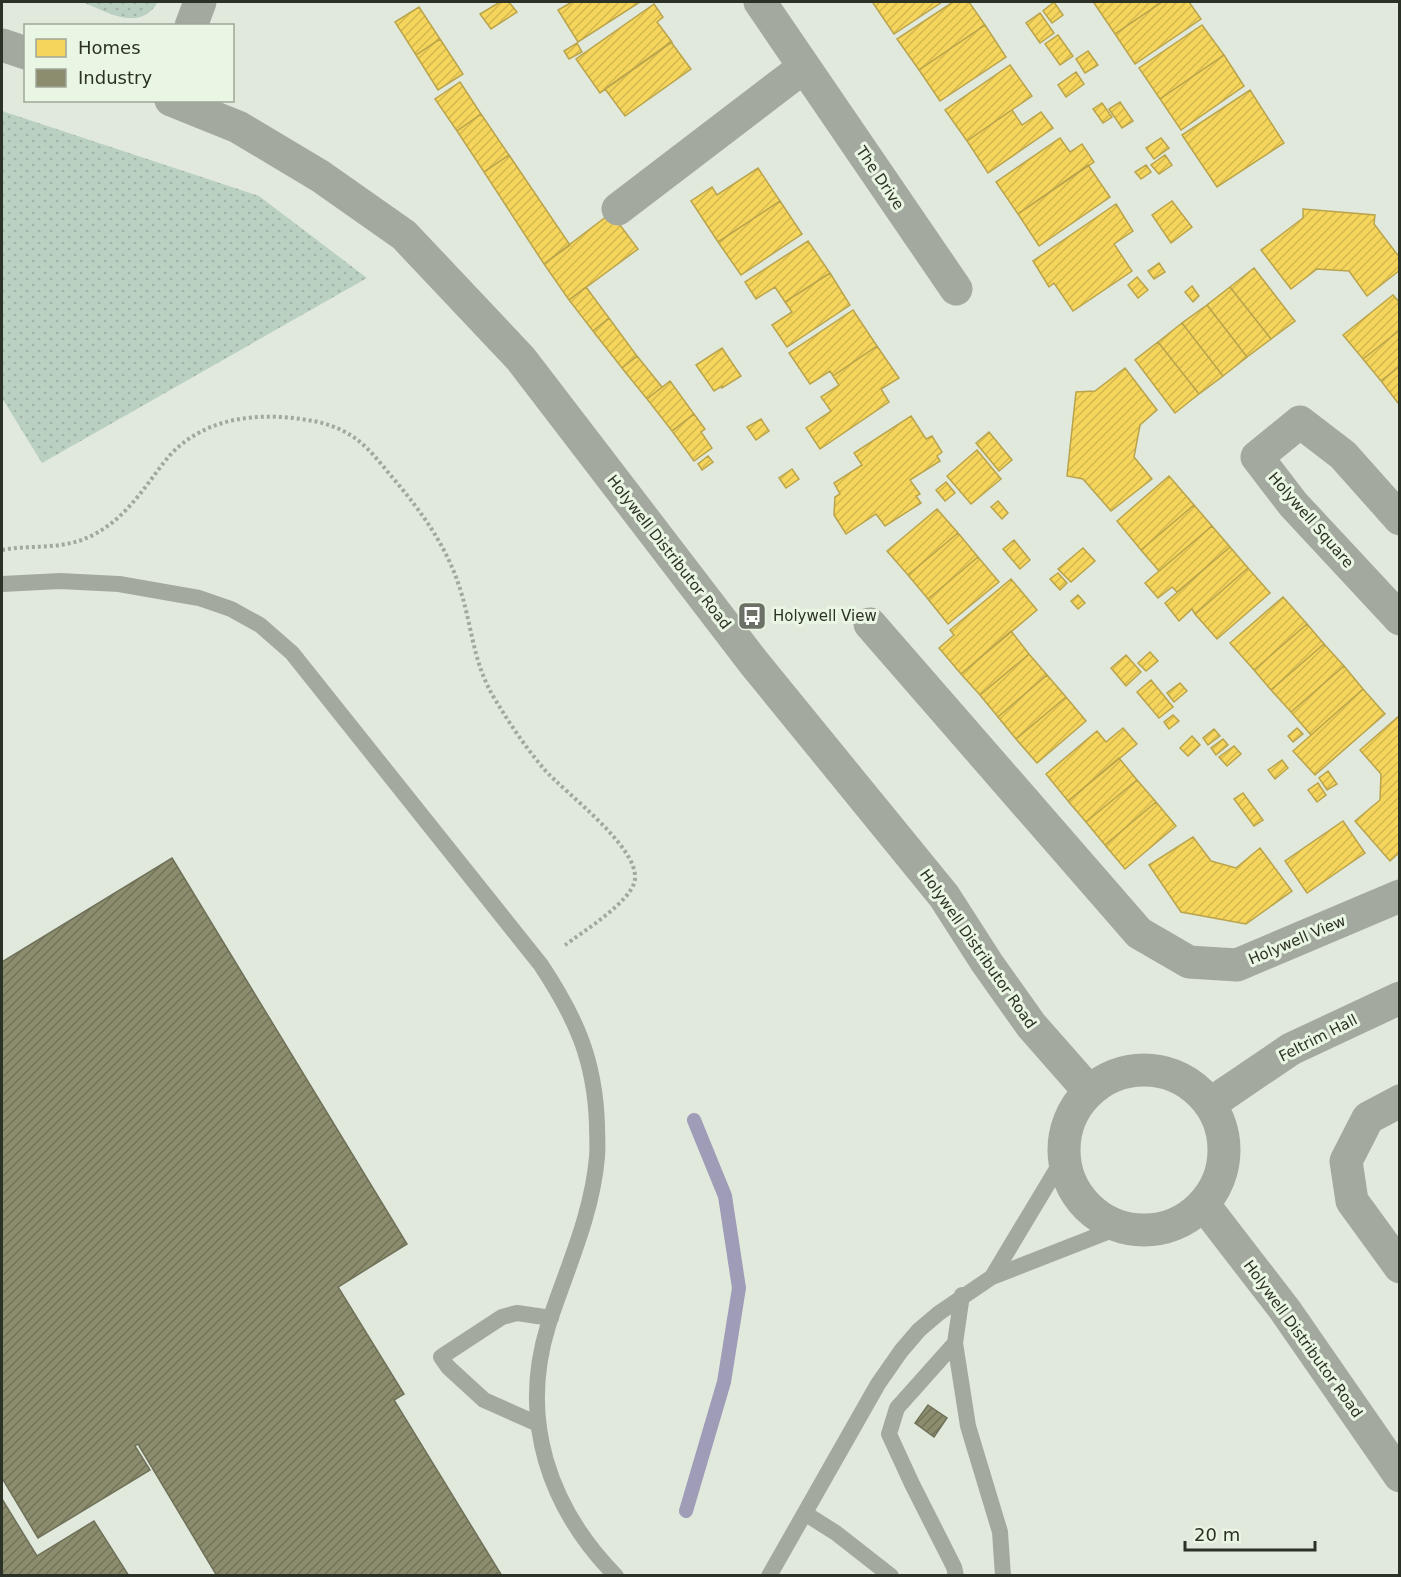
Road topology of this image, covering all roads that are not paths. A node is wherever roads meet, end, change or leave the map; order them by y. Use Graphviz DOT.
graph roads {
  1 [pos="200,2"];
  2 [pos="760,2"];
  3 [pos="192,24"];
  4 [pos="2,45"];
  5 [pos="24,52"];
  6 [pos="804,67"];
  7 [pos="176,102"];
  8 [pos="618,210"];
  9 [pos="956,289"];
  10 [pos="1400,519"];
  11 [pos="2,584"];
  12 [pos="1400,619"];
  13 [pos="870,624"];
  14 [pos="1400,896"];
  15 [pos="1400,998"];
  16 [pos="1089,1091"];
  17 [pos="1400,1101"];
  18 [pos="1210,1104"];
  19 [pos="1064,1157"];
  20 [pos="1204,1205"];
  21 [pos="1120,1227"];
  22 [pos="1400,1267"];
  23 [pos="992,1277"];
  24 [pos="962,1295"];
  25 [pos="551,1318"];
  26 [pos="955,1344"];
  27 [pos="538,1424"];
  28 [pos="1400,1476"];
  29 [pos="806,1514"];
  30 [pos="616,1575"];
  31 [pos="770,1575"];
  32 [pos="891,1575"];
  33 [pos="956,1575"];
  34 [pos="1003,1575"];
  1 -- 3 [label="street"];
  2 -- 6 [label="street, The Drive"];
  4 -- 5 [label="street"];
  6 -- 8 [label="street"];
  6 -- 9 [label="street, The Drive"];
  7 -- 16 [label="street, Holywell Distributor Road"];
  10 -- 12 [label="street, Holywell Square"];
  11 -- 25 [label="lane"];
  13 -- 14 [label="street, Holywell View"];
  15 -- 18 [label="street, Feltrim Hall"];
  16 -- 18 [label="street"];
  16 -- 19 [label="street"];
  17 -- 22 [label="street"];
  18 -- 20 [label="street"];
  19 -- 21 [label="street"];
  19 -- 23 [label="lane"];
  20 -- 21 [label="street"];
  20 -- 28 [label="street, Holywell Distributor Road"];
  21 -- 23 [label="lane"];
  23 -- 24 [label="lane"];
  24 -- 26 [label="lane"];
  24 -- 29 [label="lane"];
  25 -- 27 [label="lane"];
  25 -- 27 [label="lane"];
  26 -- 33 [label="lane"];
  26 -- 34 [label="lane"];
  27 -- 30 [label="lane"];
  29 -- 31 [label="lane"];
  29 -- 32 [label="lane"];
}
